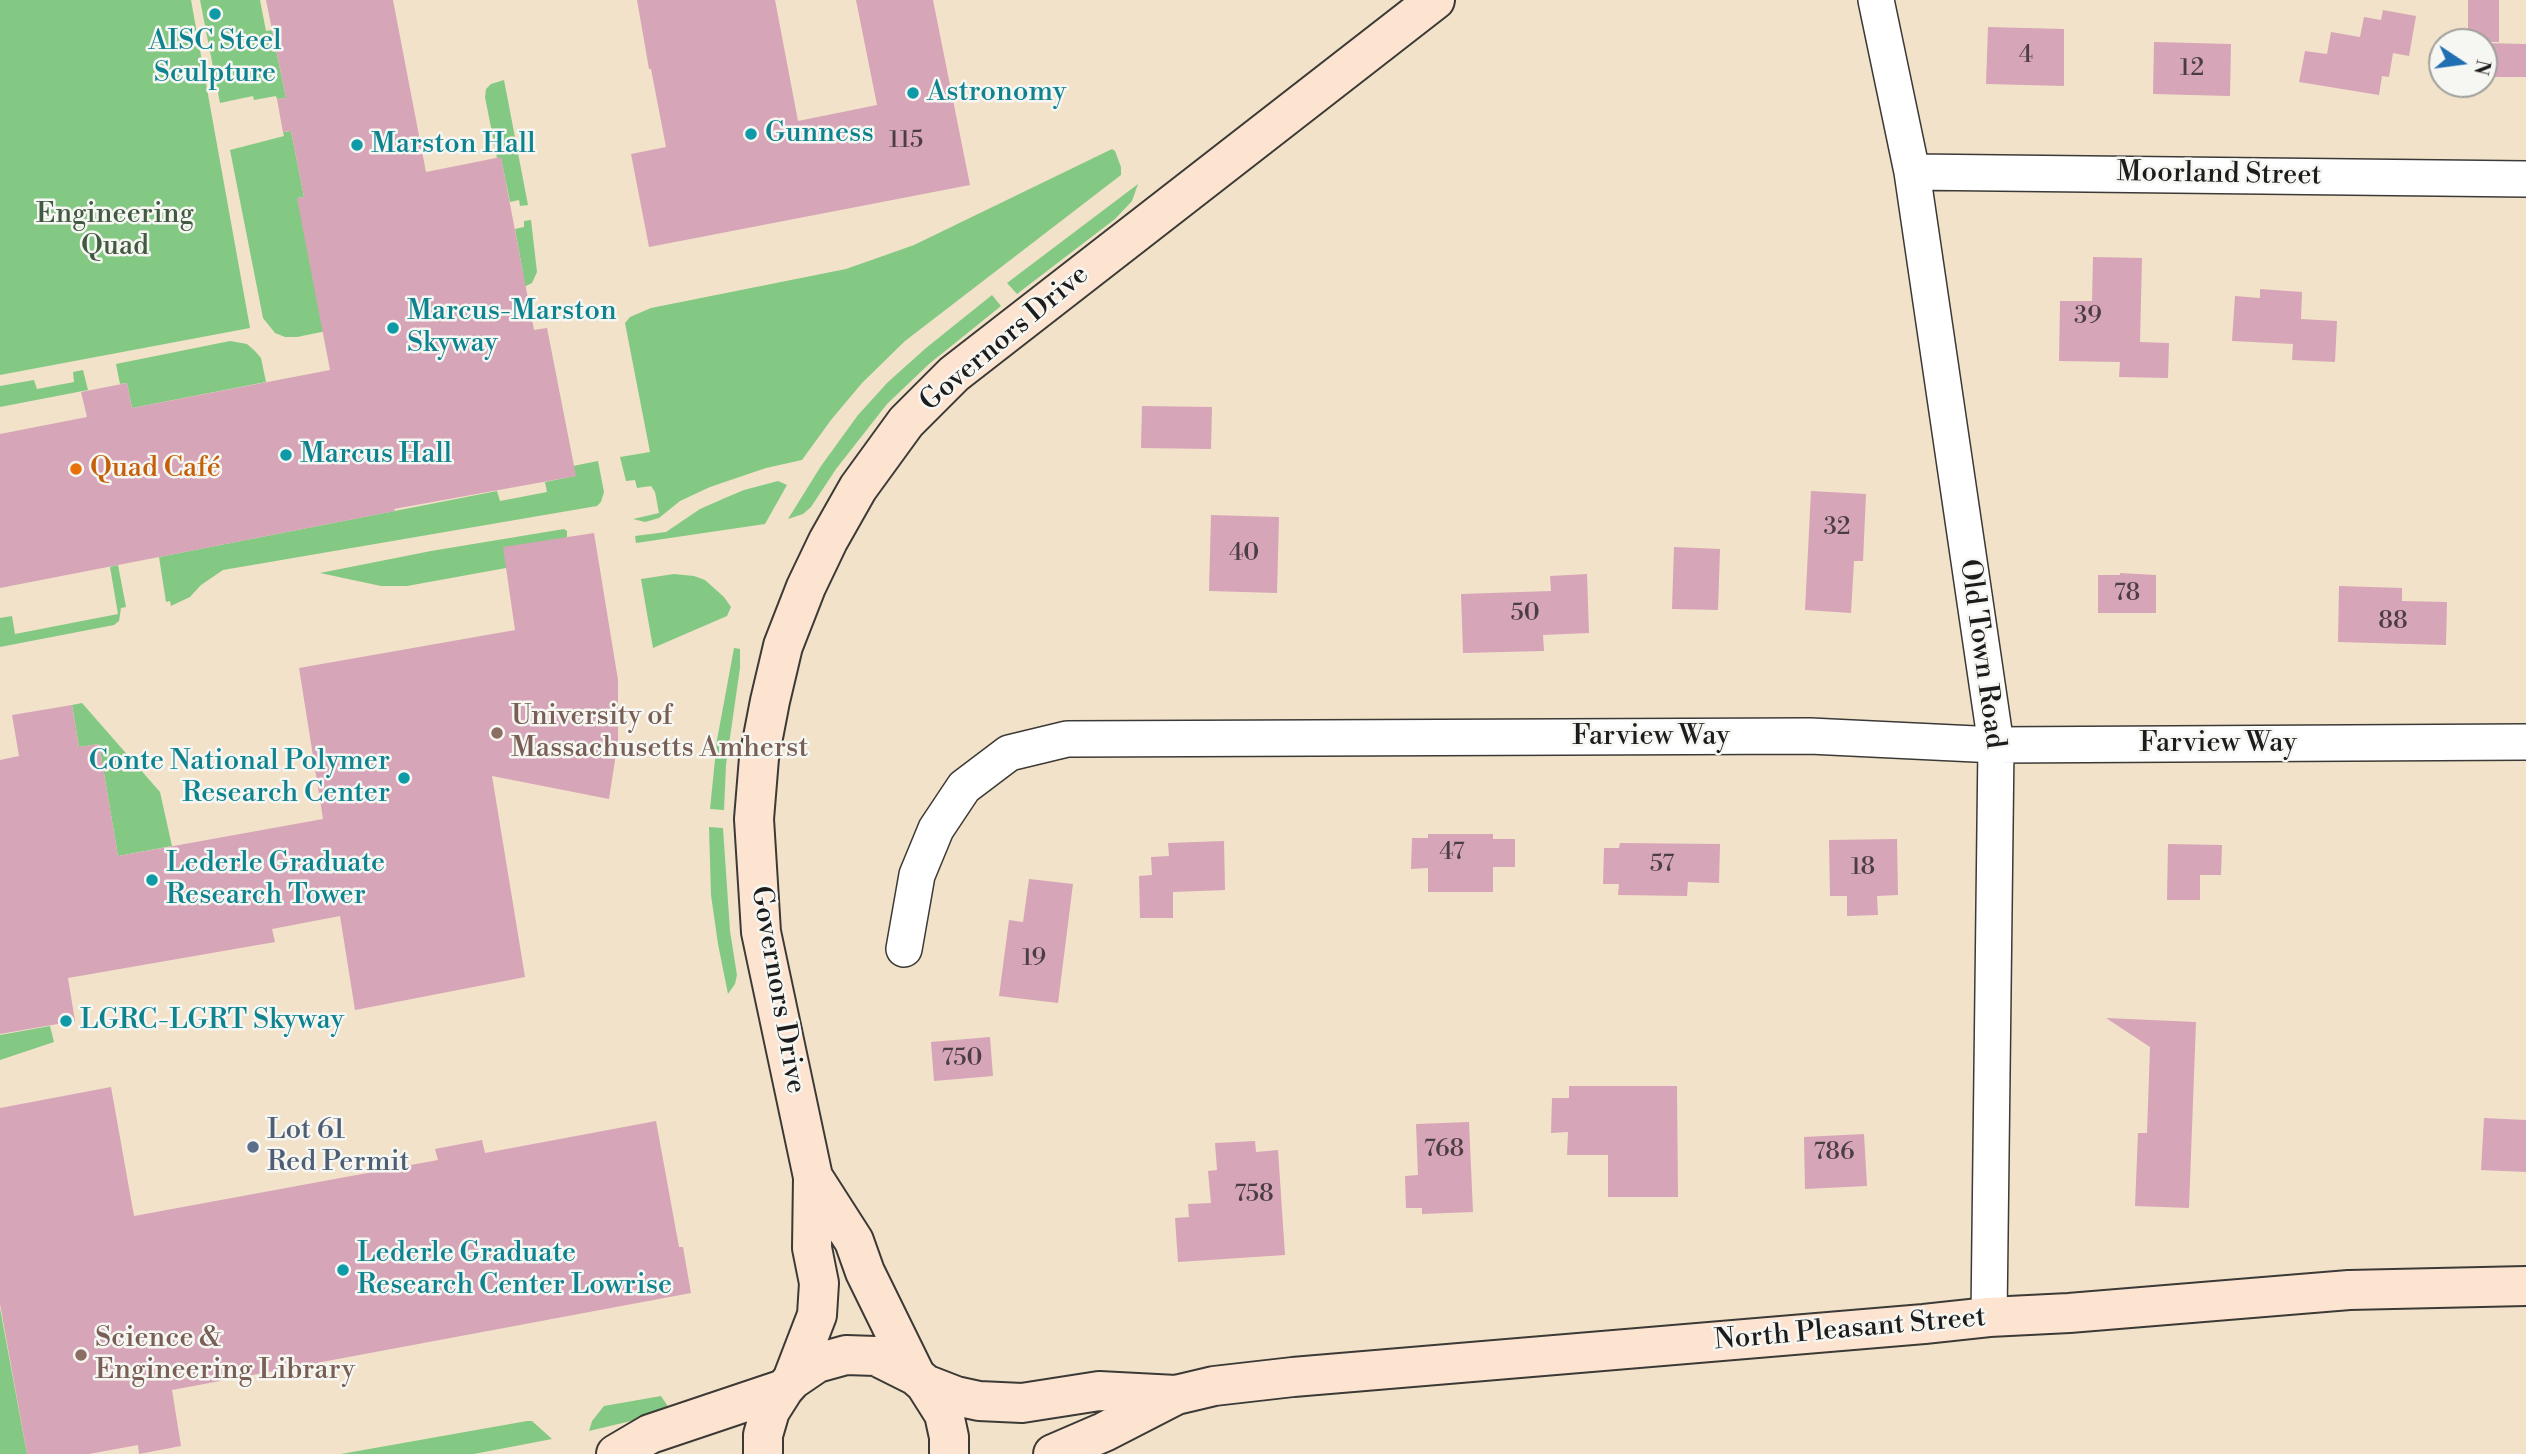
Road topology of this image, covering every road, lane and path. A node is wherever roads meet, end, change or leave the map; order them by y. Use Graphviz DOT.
graph roads {
  1 [pos="1435,0"];
  2 [pos="1876,0"];
  3 [pos="1912,172"];
  4 [pos="2526,179"];
  5 [pos="2526,742"];
  6 [pos="1996,745"];
  7 [pos="904,949"];
  8 [pos="813,1177"];
  9 [pos="2526,1286"];
  10 [pos="1989,1317"];
  11 [pos="920,1380"];
  12 [pos="788,1385"];
  13 [pos="1176,1395"];
  14 [pos="616,1454"];
  15 [pos="763,1454"];
  16 [pos="949,1454"];
  17 [pos="1053,1454"];
  1 -- 8 [label="main road, Governors Drive"];
  2 -- 3 [label="street, Old Town Road"];
  3 -- 4 [label="street, Moorland Street"];
  3 -- 6 [label="street, Old Town Road"];
  5 -- 6 [label="street, Farview Way"];
  6 -- 7 [label="street, Farview Way"];
  6 -- 10 [label="street, Old Town Road"];
  8 -- 11 [label="main road, Governors Drive"];
  8 -- 12 [label="main road, Governors Drive"];
  9 -- 10 [label="main road, North Pleasant Street"];
  10 -- 13 [label="main road, North Pleasant Street"];
  11 -- 12 [label="main road, North Pleasant Street"];
  11 -- 13 [label="main road, North Pleasant Street"];
  11 -- 16 [label="main road, Governors Drive"];
  12 -- 14 [label="main road"];
  12 -- 15 [label="main road, Governors Drive"];
  13 -- 17 [label="main road, North Pleasant Street"];
}
